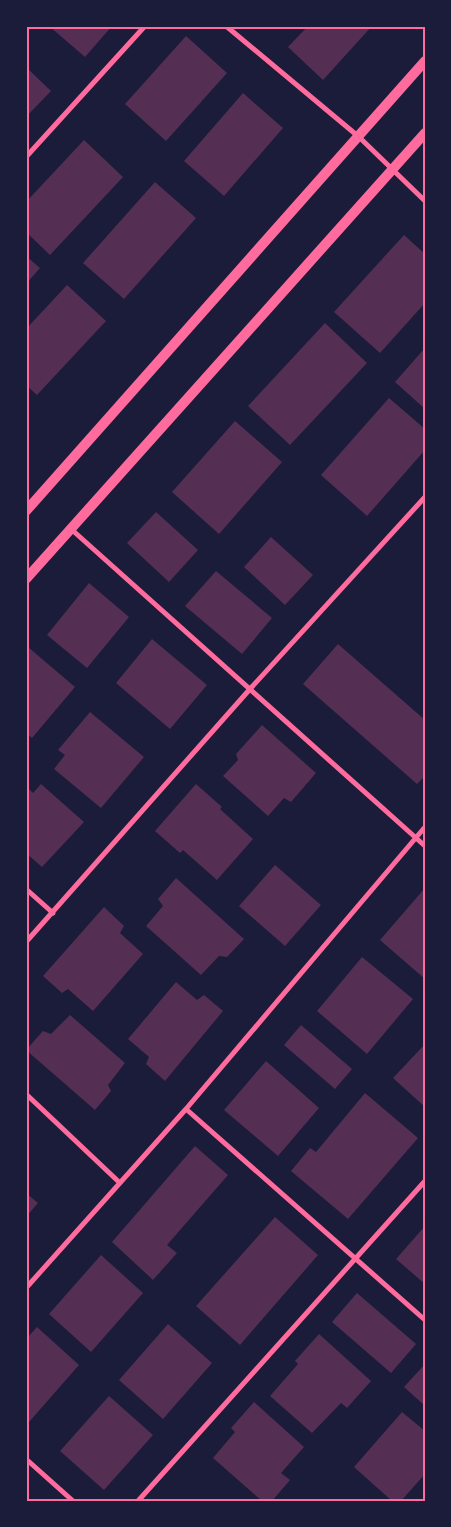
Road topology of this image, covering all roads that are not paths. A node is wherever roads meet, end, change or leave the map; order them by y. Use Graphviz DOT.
graph roads {
  1 [pos="145,26"];
  2 [pos="226,26"];
  3 [pos="425,61"];
  4 [pos="425,133"];
  5 [pos="359,137"];
  6 [pos="26,157"];
  7 [pos="392,170"];
  8 [pos="425,201"];
  9 [pos="425,497"];
  10 [pos="26,511"];
  11 [pos="71,529"];
  12 [pos="26,579"];
  13 [pos="250,689"];
  14 [pos="425,827"];
  15 [pos="415,838"];
  16 [pos="425,846"];
  17 [pos="26,889"];
  18 [pos="53,913"];
  19 [pos="26,942"];
  20 [pos="26,1094"];
  21 [pos="186,1109"];
  22 [pos="425,1181"];
  23 [pos="120,1183"];
  24 [pos="355,1258"];
  25 [pos="26,1288"];
  26 [pos="425,1320"];
  27 [pos="26,1460"];
  28 [pos="73,1501"];
  29 [pos="138,1501"];
  1 -- 6 [label="street"];
  2 -- 5 [label="street"];
  3 -- 5 [label="main road"];
  4 -- 7 [label="main road"];
  5 -- 7 [label="street"];
  5 -- 10 [label="main road"];
  7 -- 8 [label="street"];
  7 -- 11 [label="main road"];
  9 -- 13 [label="street"];
  11 -- 12 [label="main road"];
  11 -- 13 [label="street"];
  13 -- 15 [label="street"];
  13 -- 18 [label="street"];
  14 -- 15 [label="street"];
  15 -- 16 [label="street"];
  15 -- 21 [label="street"];
  17 -- 18 [label="street"];
  18 -- 19 [label="street"];
  20 -- 23 [label="street"];
  21 -- 23 [label="street"];
  21 -- 24 [label="street"];
  22 -- 24 [label="street"];
  23 -- 25 [label="street"];
  24 -- 26 [label="street"];
  24 -- 29 [label="street"];
  27 -- 28 [label="street"];
}
